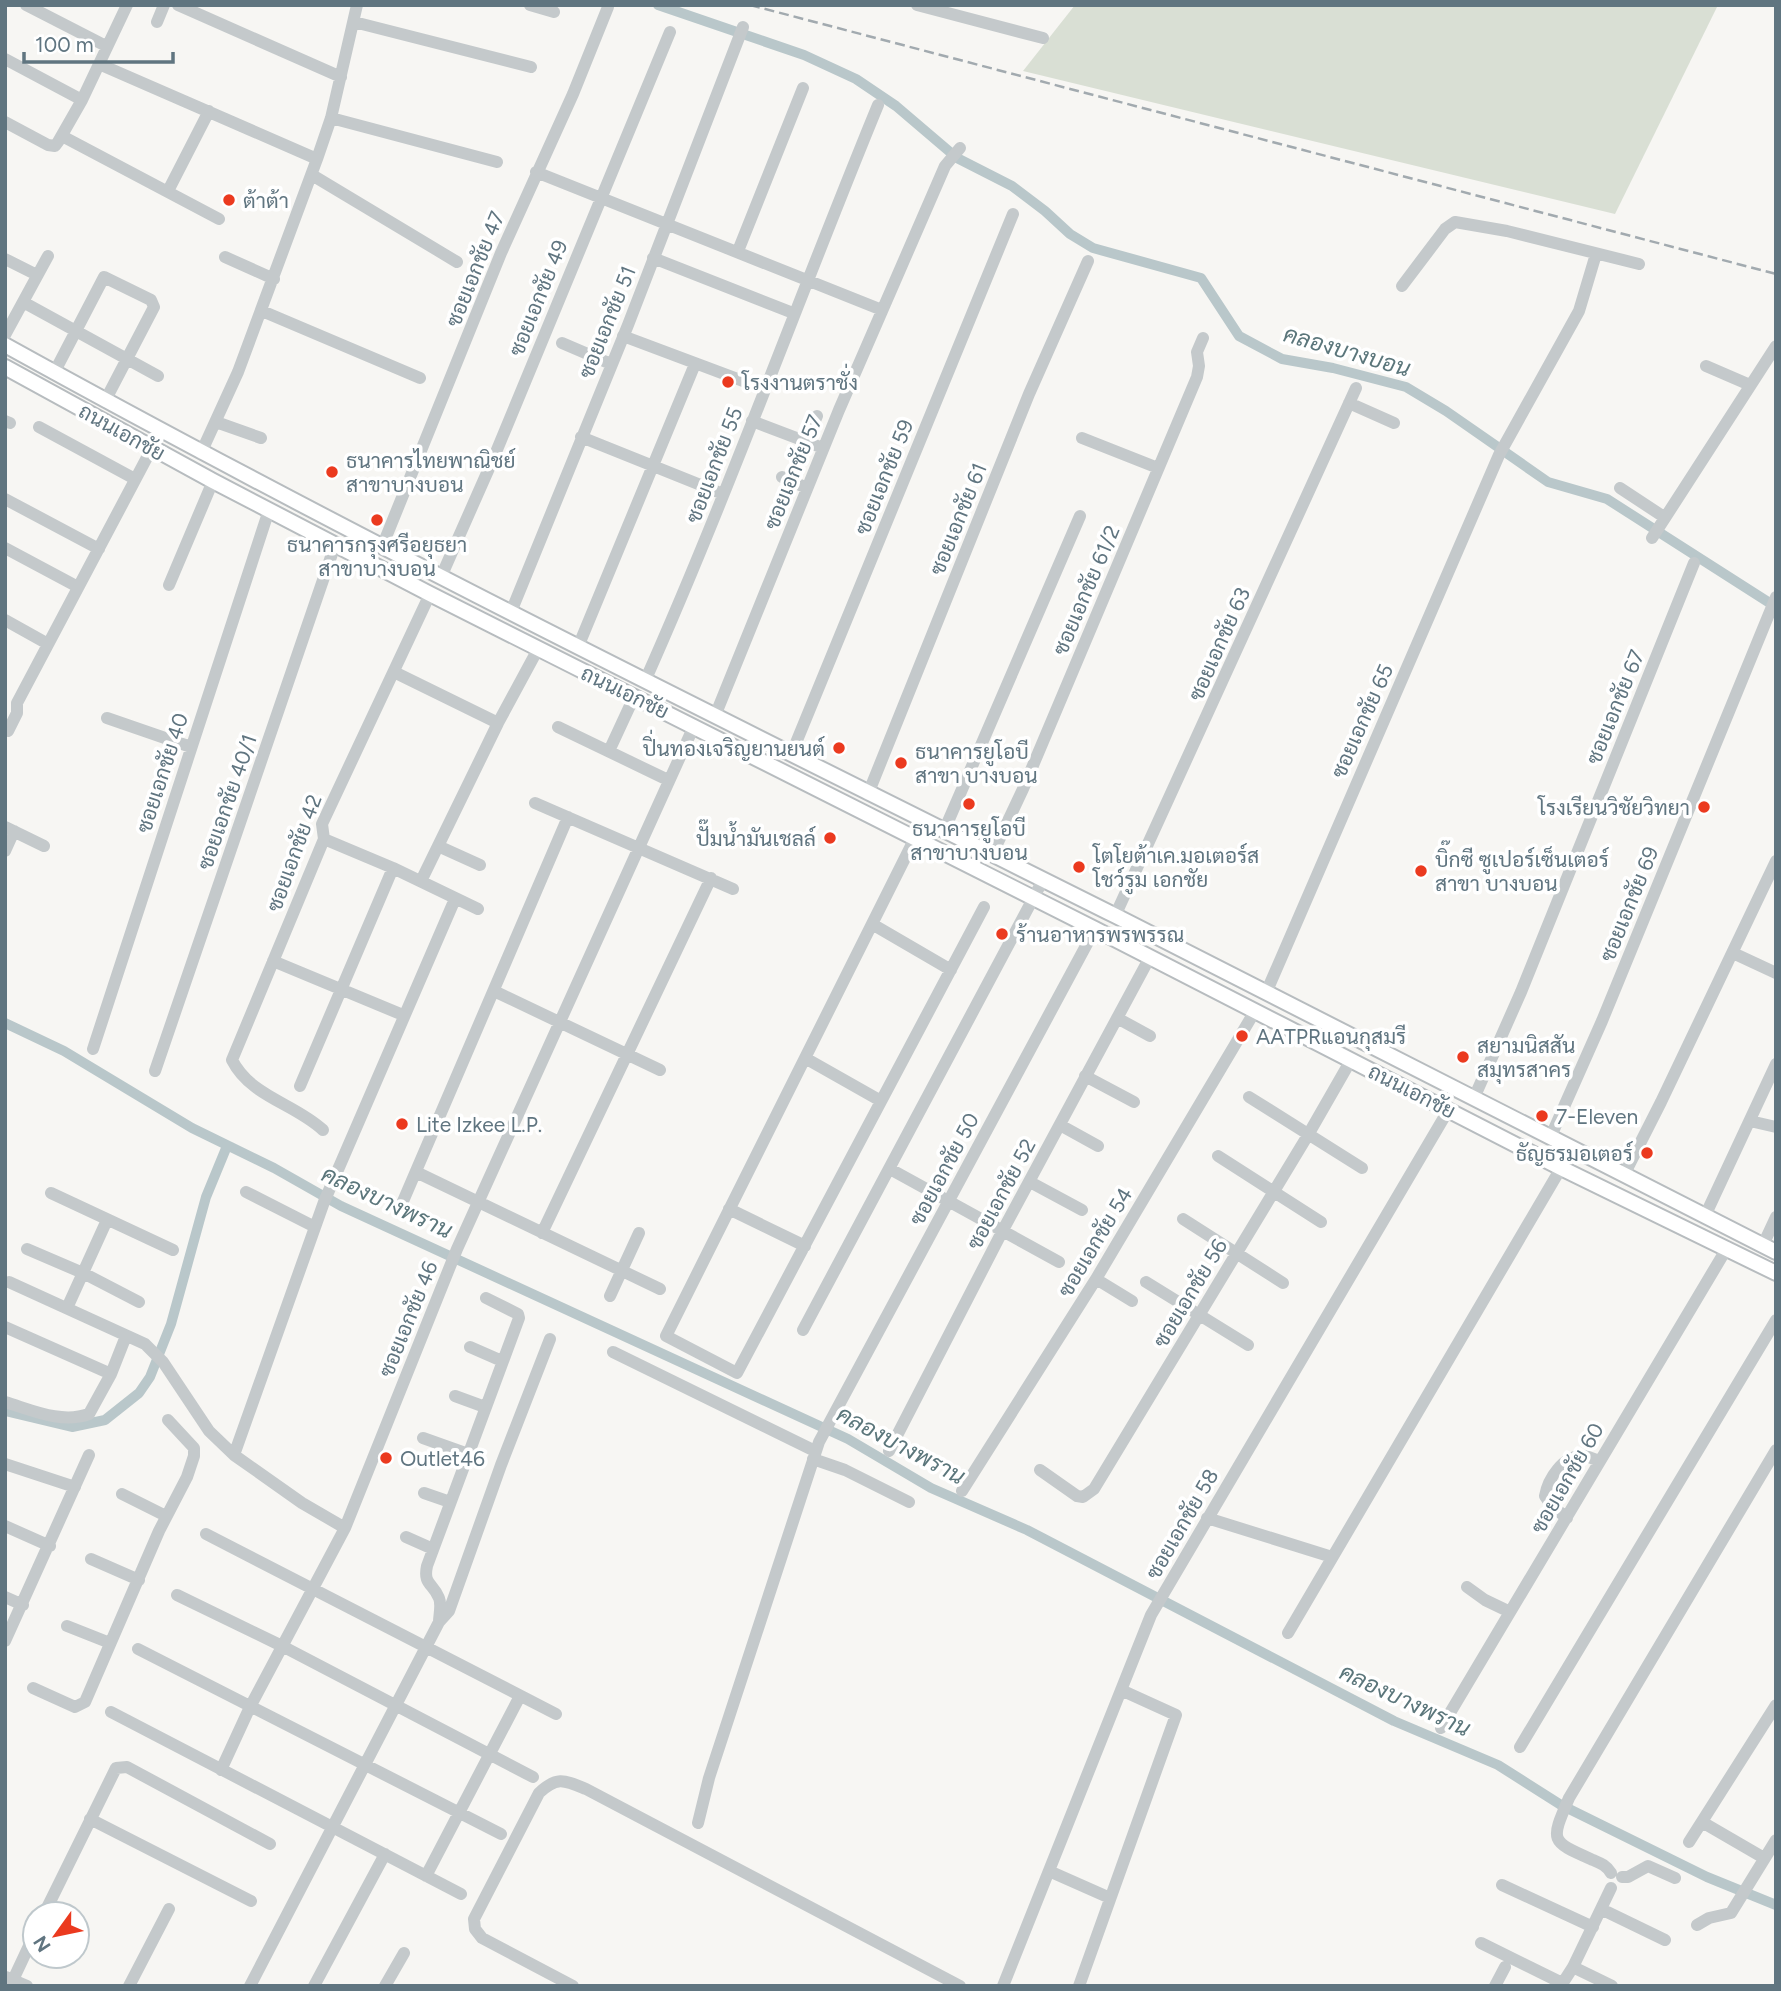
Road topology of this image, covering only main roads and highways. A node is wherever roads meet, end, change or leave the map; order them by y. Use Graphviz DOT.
graph roads {
  1 [pos="5,345"];
  2 [pos="36,362"];
  3 [pos="5,367"];
  4 [pos="27,379"];
  5 [pos="547,631"];
  6 [pos="538,649"];
  7 [pos="1769,1249"];
  8 [pos="1776,1273"];
  1 -- 2 [label="main road, ถนนเอกชัย"];
  2 -- 4 [label="main road"];
  2 -- 5 [label="main road, ถนนเอกชัย"];
  3 -- 4 [label="main road, ถนนเอกชัย"];
  4 -- 6 [label="main road, ถนนเอกชัย"];
  5 -- 6 [label="main road"];
  5 -- 7 [label="main road, ถนนเอกชัย"];
  6 -- 8 [label="main road, ถนนเอกชัย"];
}
